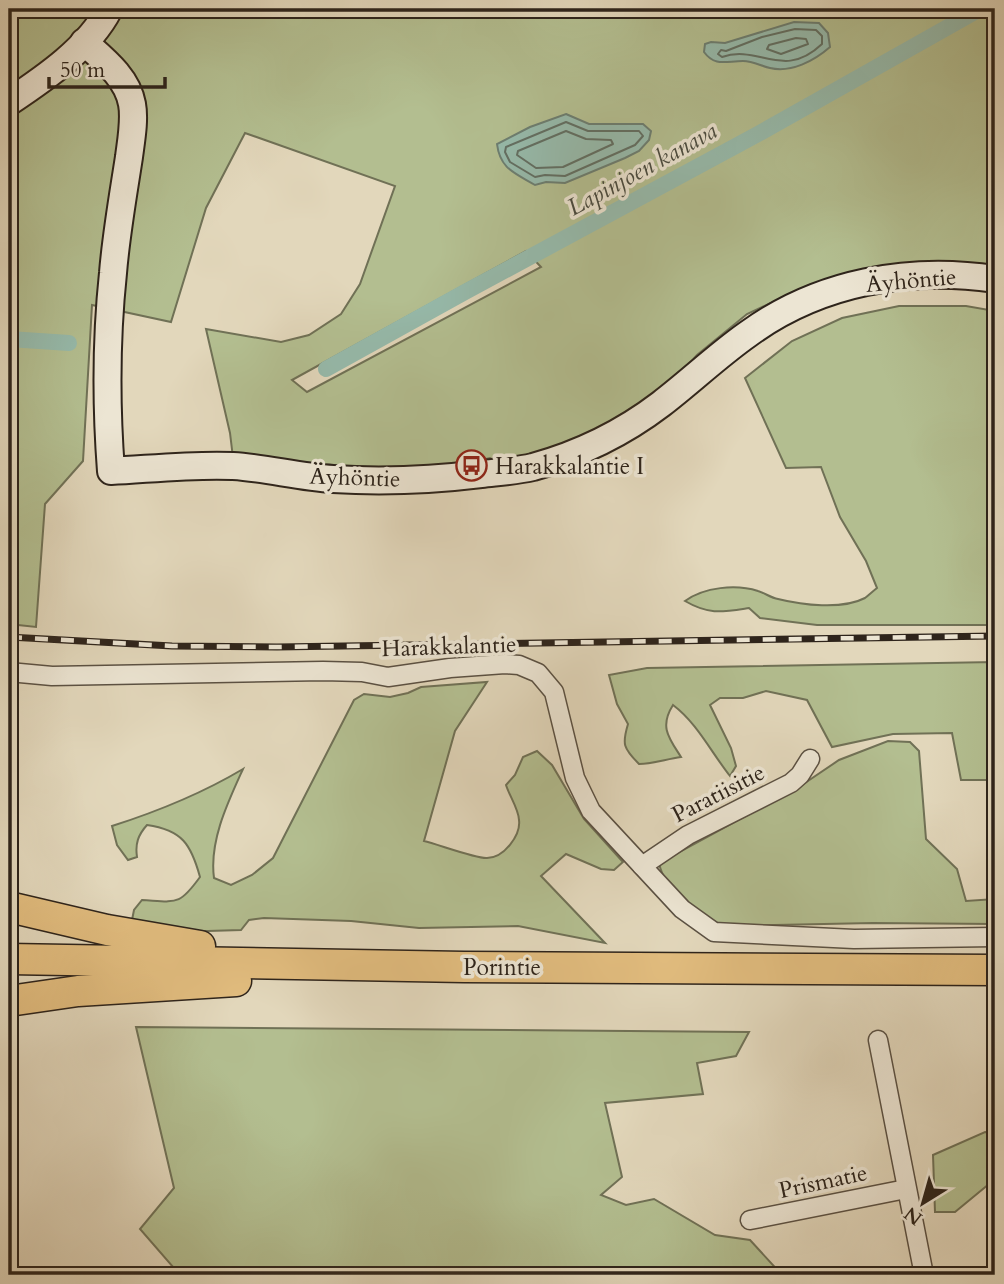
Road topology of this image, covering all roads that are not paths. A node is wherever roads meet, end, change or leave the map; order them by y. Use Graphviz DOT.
graph roads {
  1 [pos="109,9"];
  2 [pos="84,42"];
  3 [pos="9,102"];
  4 [pos="995,279"];
  5 [pos="9,672"];
  6 [pos="810,759"];
  7 [pos="642,866"];
  8 [pos="9,907"];
  9 [pos="995,937"];
  10 [pos="9,959"];
  11 [pos="385,965"];
  12 [pos="995,970"];
  13 [pos="9,977"];
  14 [pos="236,981"];
  15 [pos="995,986"];
  16 [pos="9,1001"];
  17 [pos="878,1040"];
  18 [pos="906,1189"];
  19 [pos="750,1220"];
  20 [pos="924,1275"];
  1 -- 2 [label="main road"];
  2 -- 3 [label="main road"];
  2 -- 4 [label="main road, Äyhöntie"];
  5 -- 7 [label="street, Harakkalantie"];
  6 -- 7 [label="street, Paratiisitie"];
  7 -- 9 [label="street, Harakkalantie"];
  8 -- 11 [label="highway"];
  10 -- 11 [label="highway, Porintie"];
  11 -- 12 [label="highway, Porintie"];
  13 -- 14 [label="highway, Porintie"];
  14 -- 15 [label="highway, Porintie"];
  14 -- 16 [label="highway"];
  17 -- 18 [label="street"];
  18 -- 19 [label="street, Prismatie"];
  18 -- 20 [label="street"];
}
